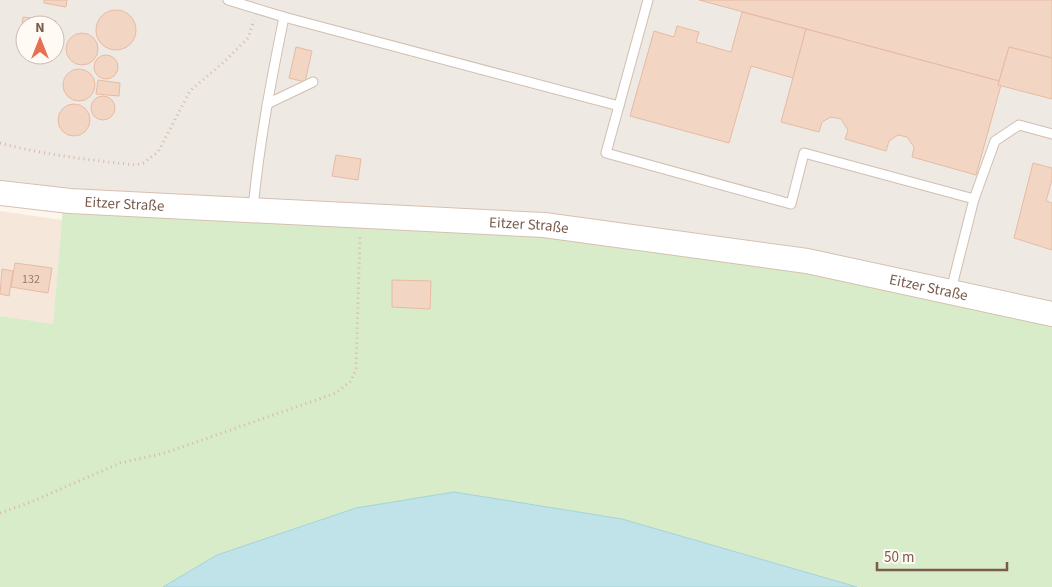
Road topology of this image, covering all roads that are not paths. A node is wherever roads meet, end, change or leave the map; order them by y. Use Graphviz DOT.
graph roads {
  1 [pos="228,0"];
  2 [pos="648,0"];
  3 [pos="284,17"];
  4 [pos="313,82"];
  5 [pos="267,104"];
  6 [pos="619,106"];
  7 [pos="1052,134"];
  8 [pos="0,193"];
  9 [pos="974,199"];
  10 [pos="252,212"];
  11 [pos="950,293"];
  12 [pos="1052,314"];
  1 -- 3 [label="lane"];
  2 -- 6 [label="lane"];
  3 -- 5 [label="lane"];
  3 -- 6 [label="lane"];
  4 -- 5 [label="lane"];
  5 -- 10 [label="lane"];
  6 -- 9 [label="lane"];
  7 -- 9 [label="lane"];
  8 -- 10 [label="main road, Eitzer Straße"];
  9 -- 11 [label="lane"];
  10 -- 11 [label="main road, Eitzer Straße"];
  11 -- 12 [label="main road, Eitzer Straße"];
}
